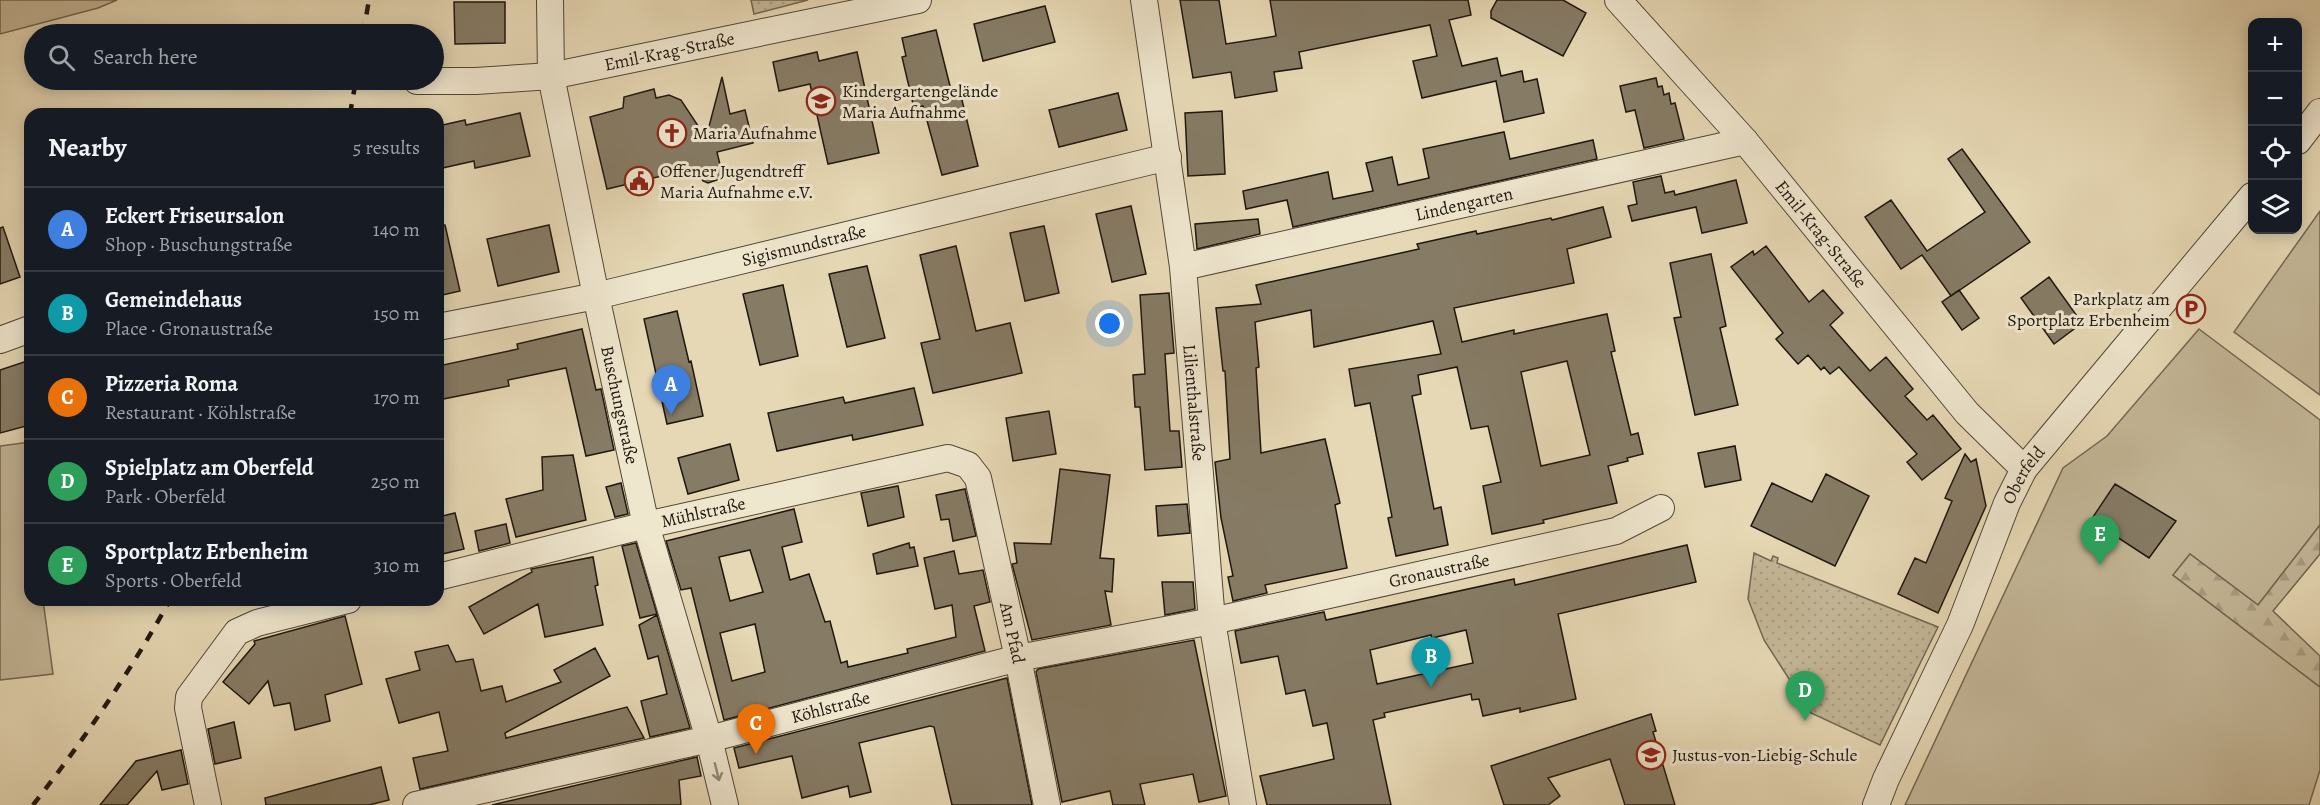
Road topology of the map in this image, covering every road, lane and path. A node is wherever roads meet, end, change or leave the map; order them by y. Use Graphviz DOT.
graph roads {
  1 [pos="550,0"];
  2 [pos="918,0"];
  3 [pos="1144,0"];
  4 [pos="1618,0"];
  5 [pos="551,76"];
  6 [pos="444,81"];
  7 [pos="2320,112"];
  8 [pos="2302,136"];
  9 [pos="1745,141"];
  10 [pos="1168,157"];
  11 [pos="2248,202"];
  12 [pos="1183,267"];
  13 [pos="596,296"];
  14 [pos="444,326"];
  15 [pos="24,331"];
  16 [pos="0,340"];
  17 [pos="968,465"];
  18 [pos="2024,469"];
  19 [pos="1661,508"];
  20 [pos="646,525"];
  21 [pos="444,576"];
  22 [pos="324,606"];
  23 [pos="1212,621"];
  24 [pos="1018,658"];
  25 [pos="709,739"];
  26 [pos="208,805"];
  27 [pos="416,805"];
  28 [pos="725,805"];
  29 [pos="1047,805"];
  30 [pos="1243,805"];
  31 [pos="1876,805"];
  1 -- 5 [label="street, Buschungstraße"];
  2 -- 5 [label="street, Emil-Krag-Straße"];
  3 -- 10 [label="street, Lilienthalstraße"];
  4 -- 9 [label="street, Emil-Krag-Straße"];
  5 -- 6 [label="street, Emil-Krag-Straße"];
  5 -- 13 [label="street, Buschungstraße"];
  7 -- 8 [label="street"];
  9 -- 12 [label="street, Lindengarten"];
  9 -- 18 [label="street, Emil-Krag-Straße"];
  10 -- 12 [label="street, Lilienthalstraße"];
  10 -- 13 [label="street, Sigismundstraße"];
  11 -- 18 [label="street, Oberfeld"];
  12 -- 23 [label="street, Lilienthalstraße"];
  13 -- 14 [label="street, Sigismundstraße"];
  13 -- 20 [label="street, Buschungstraße"];
  15 -- 16 [label="street"];
  17 -- 20 [label="street, Mühlstraße"];
  17 -- 24 [label="street, Am Pfad"];
  18 -- 31 [label="street, Oberfeld"];
  19 -- 23 [label="street, Gronaustraße"];
  20 -- 21 [label="street, Mühlstraße"];
  20 -- 25 [label="street, Buschungstraße"];
  22 -- 26 [label="street"];
  23 -- 24 [label="street, Köhlstraße"];
  23 -- 30 [label="street, Lilienthalstraße"];
  24 -- 25 [label="street, Köhlstraße"];
  24 -- 29 [label="street, Am Pfad"];
  25 -- 27 [label="street, Köhlstraße"];
  25 -- 28 [label="street, Buschungstraße, one-way"];
}
